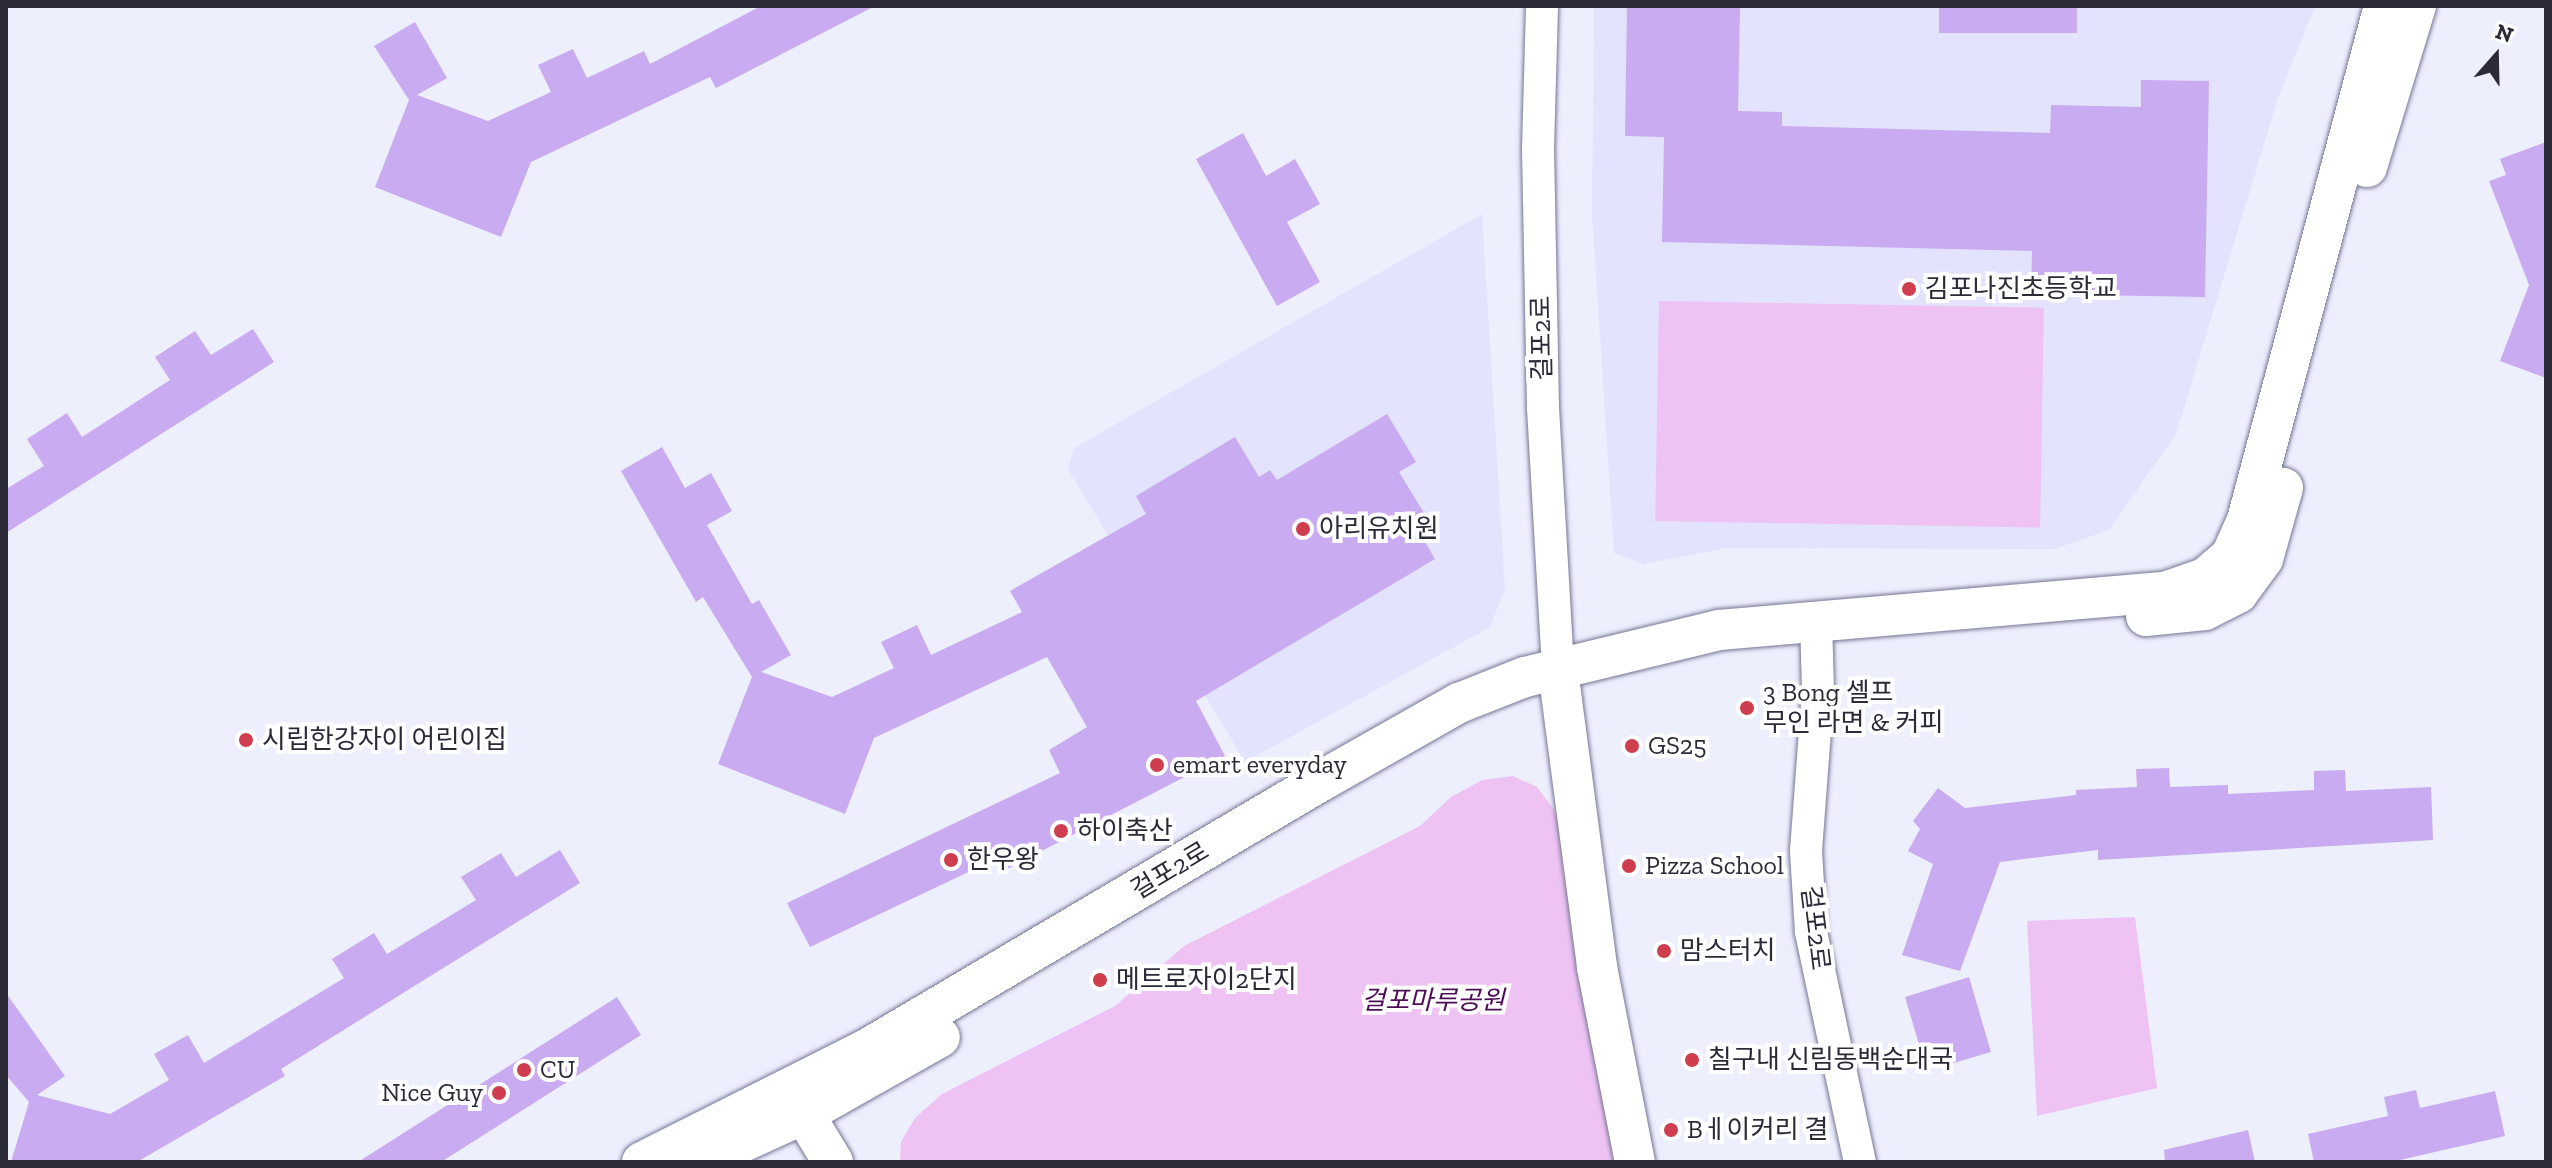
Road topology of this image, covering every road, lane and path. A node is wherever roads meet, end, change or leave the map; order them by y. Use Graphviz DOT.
graph roads {
  1 [pos="1542,6"];
  2 [pos="2384,6"];
  3 [pos="2416,6"];
  4 [pos="1818,631"];
  5 [pos="1559,680"];
  6 [pos="795,1100"];
  7 [pos="642,1162"];
  8 [pos="699,1162"];
  9 [pos="833,1162"];
  10 [pos="1635,1162"];
  11 [pos="1860,1162"];
  1 -- 5 [label="street, 걸포2로"];
  2 -- 4 [label="street"];
  3 -- 4 [label="street"];
  4 -- 5 [label="street, 걸포2로"];
  4 -- 11 [label="street, 걸포2로"];
  5 -- 6 [label="street, 걸포2로"];
  5 -- 10 [label="street, 걸포2로"];
  6 -- 7 [label="street, 걸포2로"];
  6 -- 8 [label="street, 걸포2로"];
  6 -- 9 [label="street"];
}
